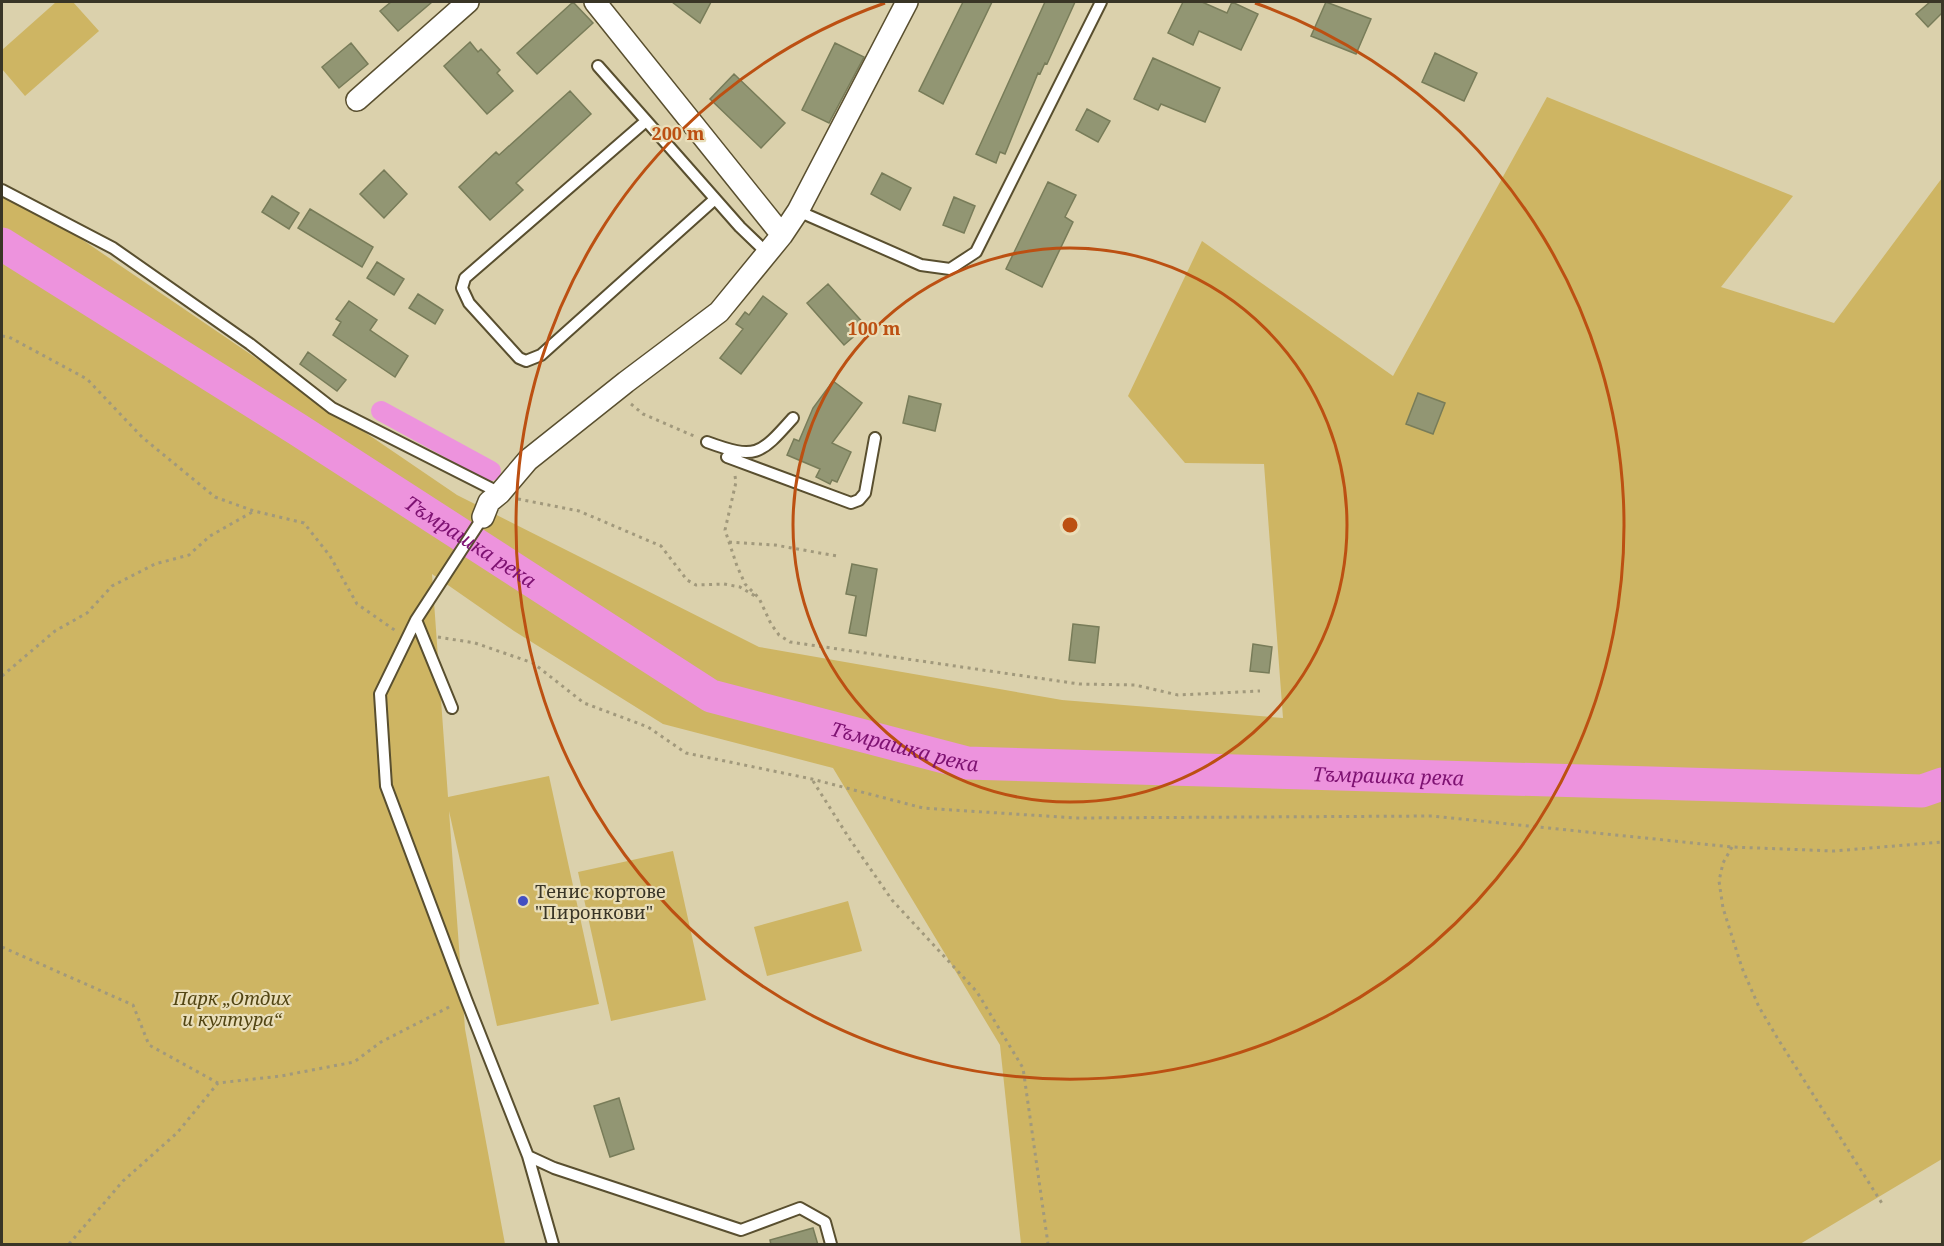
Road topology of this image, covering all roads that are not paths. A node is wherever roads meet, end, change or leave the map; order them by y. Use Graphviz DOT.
graph roads {
  1 [pos="468,2"];
  2 [pos="595,2"];
  3 [pos="907,2"];
  4 [pos="1101,2"];
  5 [pos="598,66"];
  6 [pos="357,100"];
  7 [pos="646,121"];
  8 [pos="2,190"];
  9 [pos="714,199"];
  10 [pos="798,211"];
  11 [pos="782,235"];
  12 [pos="766,252"];
  13 [pos="793,417"];
  14 [pos="875,438"];
  15 [pos="707,442"];
  16 [pos="727,457"];
  17 [pos="500,493"];
  18 [pos="483,517"];
  19 [pos="416,620"];
  20 [pos="452,708"];
  21 [pos="528,1156"];
  22 [pos="553,1245"];
  23 [pos="831,1245"];
  1 -- 6 [label="street"];
  2 -- 11 [label="street"];
  3 -- 10 [label="street"];
  4 -- 10 [label="lane"];
  5 -- 7 [label="lane"];
  7 -- 9 [label="lane"];
  7 -- 9 [label="lane"];
  8 -- 17 [label="lane"];
  9 -- 12 [label="lane"];
  10 -- 11 [label="street"];
  11 -- 12 [label="street"];
  12 -- 17 [label="street"];
  13 -- 15 [label="lane"];
  14 -- 16 [label="lane"];
  17 -- 18 [label="street"];
  18 -- 19 [label="lane"];
  19 -- 20 [label="lane"];
  19 -- 21 [label="lane"];
  21 -- 22 [label="lane"];
  21 -- 23 [label="lane"];
}
